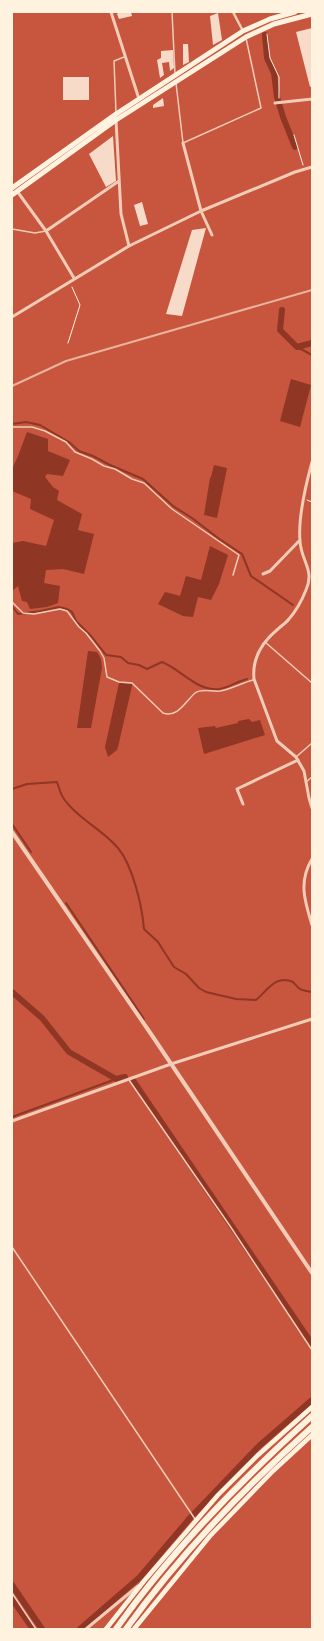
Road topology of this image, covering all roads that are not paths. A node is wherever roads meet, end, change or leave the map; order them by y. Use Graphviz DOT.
graph roads {
  1 [pos="111,12"];
  2 [pos="172,12"];
  3 [pos="233,12"];
  4 [pos="295,12"];
  5 [pos="312,14"];
  6 [pos="243,31"];
  7 [pos="246,37"];
  8 [pos="124,57"];
  9 [pos="175,75"];
  10 [pos="176,81"];
  11 [pos="312,99"];
  12 [pos="140,102"];
  13 [pos="275,103"];
  14 [pos="116,114"];
  15 [pos="116,120"];
  16 [pos="183,143"];
  17 [pos="312,167"];
  18 [pos="119,181"];
  19 [pos="13,186"];
  20 [pos="17,192"];
  21 [pos="12,196"];
  22 [pos="201,211"];
  23 [pos="12,229"];
  24 [pos="46,231"];
  25 [pos="212,235"];
  26 [pos="129,246"];
  27 [pos="74,278"];
  28 [pos="12,317"];
  29 [pos="12,427"];
  30 [pos="312,462"];
  31 [pos="300,540"];
  32 [pos="263,574"];
  33 [pos="233,575"];
  34 [pos="12,602"];
  35 [pos="266,642"];
  36 [pos="254,679"];
  37 [pos="312,683"];
  38 [pos="312,743"];
  39 [pos="296,757"];
  40 [pos="298,760"];
  41 [pos="312,777"];
  42 [pos="306,782"];
  43 [pos="243,804"];
  44 [pos="312,808"];
  45 [pos="12,832"];
  46 [pos="312,859"];
  47 [pos="312,925"];
  48 [pos="312,1020"];
  49 [pos="171,1064"];
  50 [pos="129,1080"];
  51 [pos="12,1121"];
  52 [pos="12,1247"];
  53 [pos="312,1273"];
  54 [pos="312,1350"];
  55 [pos="312,1407"];
  56 [pos="312,1416"];
  57 [pos="312,1427"];
  58 [pos="312,1435"];
  59 [pos="257,1456"];
  60 [pos="273,1471"];
  61 [pos="196,1521"];
  62 [pos="144,1581"];
  63 [pos="12,1593"];
  64 [pos="36,1629"];
  65 [pos="86,1629"];
  66 [pos="106,1629"];
  67 [pos="116,1629"];
  68 [pos="126,1629"];
  69 [pos="134,1629"];
  1 -- 8 [label="street"];
  2 -- 9 [label="lane"];
  3 -- 6 [label="street"];
  4 -- 6 [label="main road"];
  5 -- 7 [label="main road"];
  6 -- 9 [label="main road"];
  7 -- 10 [label="main road"];
  7 -- 16 [label="lane"];
  8 -- 12 [label="street"];
  8 -- 14 [label="lane"];
  9 -- 12 [label="main road"];
  10 -- 12 [label="main road"];
  10 -- 16 [label="lane"];
  11 -- 13 [label="street"];
  12 -- 14 [label="main road"];
  12 -- 15 [label="main road"];
  14 -- 15 [label="street"];
  14 -- 19 [label="main road"];
  15 -- 18 [label="street"];
  15 -- 20 [label="main road"];
  16 -- 22 [label="street"];
  17 -- 22 [label="street"];
  18 -- 24 [label="street"];
  18 -- 26 [label="street"];
  19 -- 20 [label="street"];
  20 -- 21 [label="main road"];
  20 -- 24 [label="street"];
  22 -- 25 [label="street"];
  22 -- 26 [label="street"];
  23 -- 24 [label="lane"];
  24 -- 27 [label="street"];
  26 -- 27 [label="street"];
  27 -- 28 [label="street"];
  29 -- 33 [label="lane"];
  30 -- 31 [label="street"];
  31 -- 32 [label="street"];
  31 -- 35 [label="street"];
  34 -- 36 [label="lane"];
  35 -- 36 [label="street"];
  35 -- 37 [label="lane"];
  36 -- 39 [label="street"];
  38 -- 39 [label="lane"];
  39 -- 40 [label="street"];
  40 -- 42 [label="street"];
  40 -- 43 [label="street"];
  41 -- 42 [label="lane"];
  42 -- 44 [label="street"];
  45 -- 49 [label="street"];
  46 -- 47 [label="street"];
  48 -- 49 [label="street"];
  49 -- 50 [label="street"];
  49 -- 53 [label="street"];
  50 -- 51 [label="street"];
  50 -- 54 [label="lane"];
  52 -- 61 [label="lane"];
  55 -- 59 [label="main road"];
  56 -- 67 [label="highway"];
  57 -- 68 [label="highway"];
  58 -- 60 [label="main road"];
  59 -- 60 [label="main road"];
  59 -- 61 [label="main road"];
  60 -- 69 [label="main road"];
  61 -- 62 [label="main road"];
  62 -- 65 [label="street"];
  62 -- 66 [label="main road"];
  63 -- 64 [label="lane"];
}
